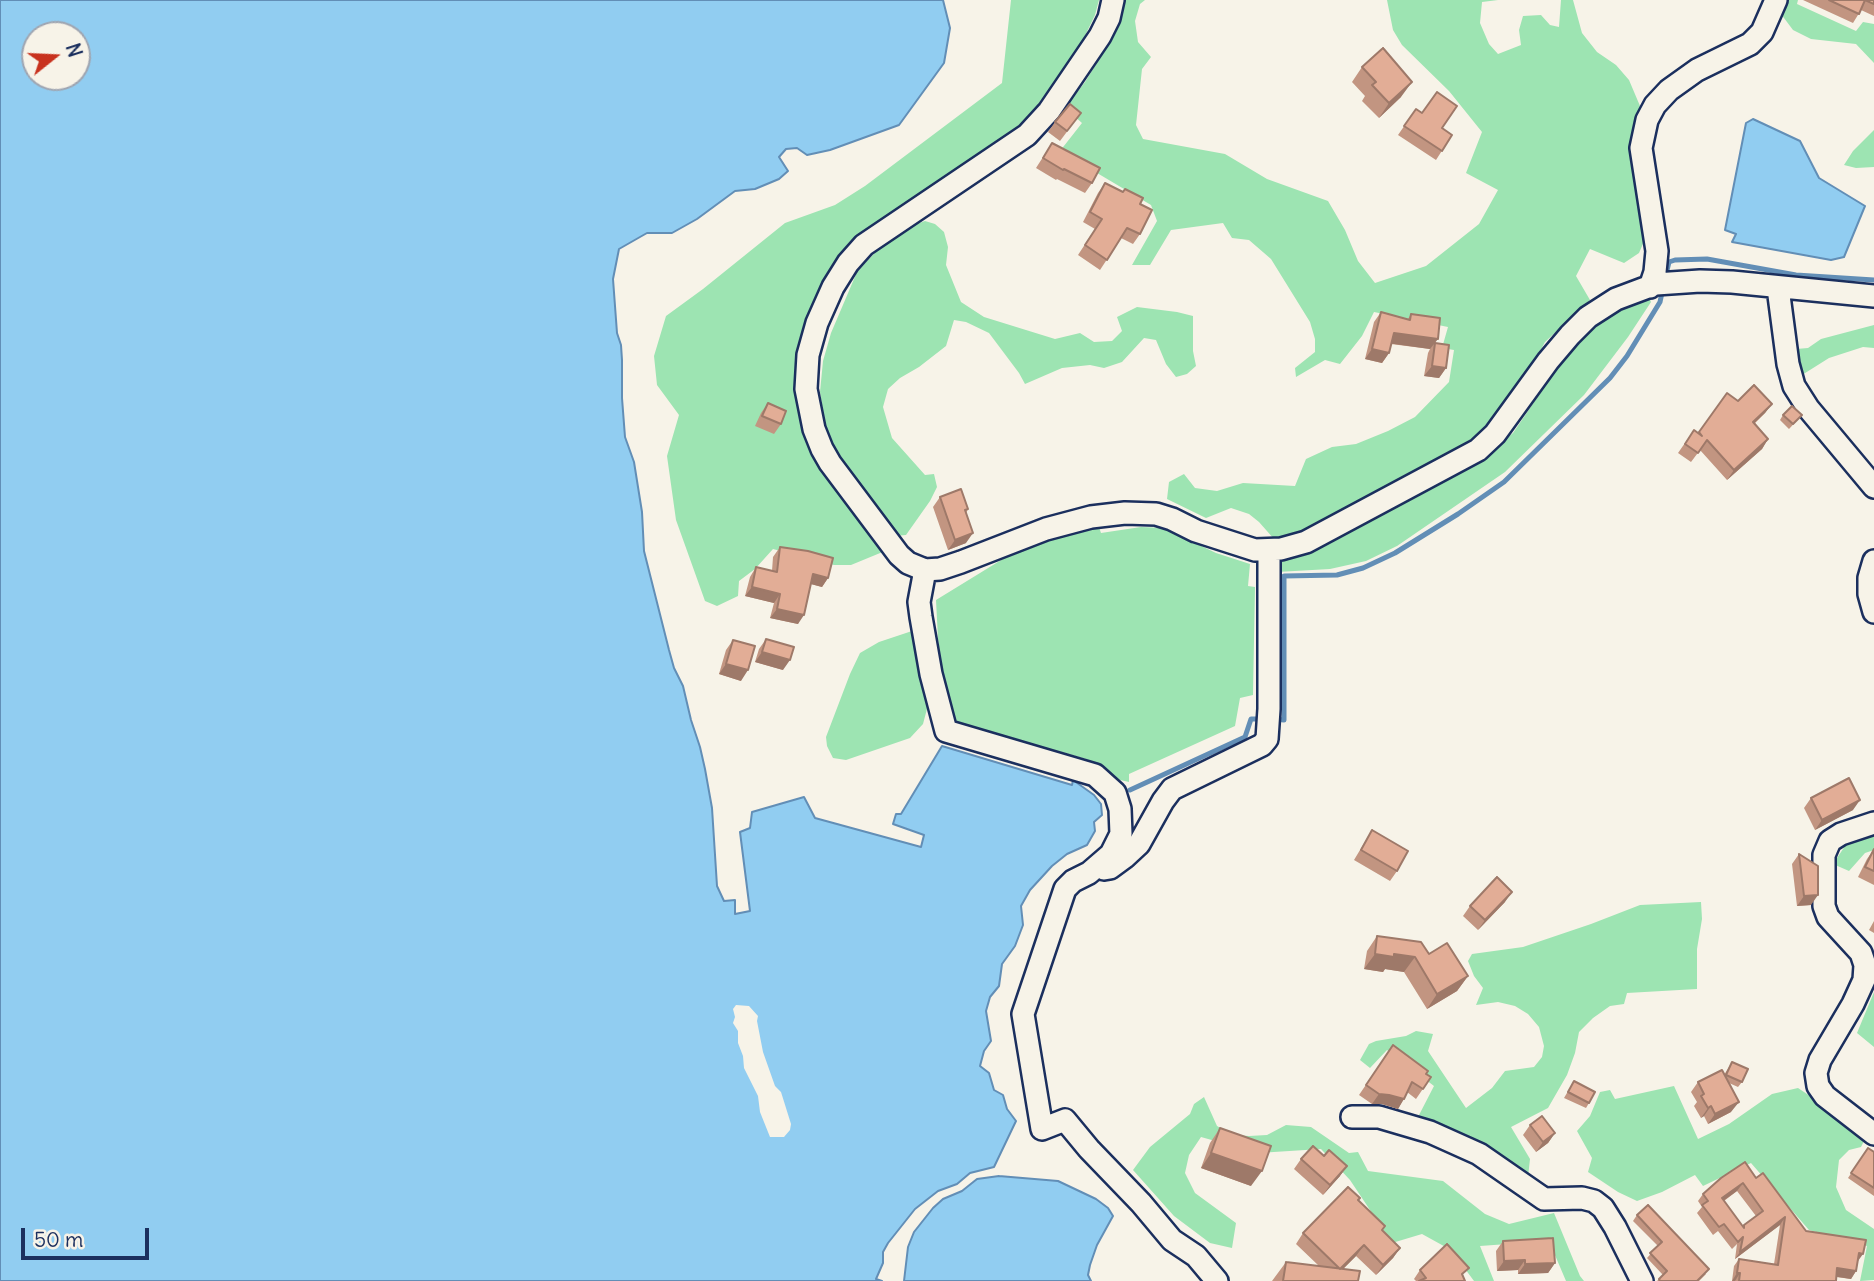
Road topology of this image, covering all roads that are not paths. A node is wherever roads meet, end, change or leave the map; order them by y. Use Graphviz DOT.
graph roads {
  1 [pos="1113,0"];
  2 [pos="1776,0"];
  3 [pos="1659,285"];
  4 [pos="1778,288"];
  5 [pos="1874,296"];
  6 [pos="1874,487"];
  7 [pos="1269,551"];
  8 [pos="1874,561"];
  9 [pos="925,570"];
  10 [pos="1874,612"];
  11 [pos="1874,823"];
  12 [pos="1089,873"];
  13 [pos="1352,1117"];
  14 [pos="1874,1134"];
  15 [pos="1631,1257"];
  16 [pos="1217,1281"];
  17 [pos="1632,1281"];
  18 [pos="1642,1281"];
  1 -- 9 [label="street"];
  2 -- 3 [label="street"];
  3 -- 4 [label="street"];
  3 -- 7 [label="street"];
  4 -- 5 [label="street"];
  4 -- 6 [label="street"];
  7 -- 9 [label="street"];
  7 -- 12 [label="street"];
  8 -- 10 [label="street"];
  9 -- 12 [label="street"];
  11 -- 14 [label="street"];
  12 -- 16 [label="street"];
  13 -- 15 [label="street"];
  15 -- 17 [label="street"];
  15 -- 18 [label="street"];
}
